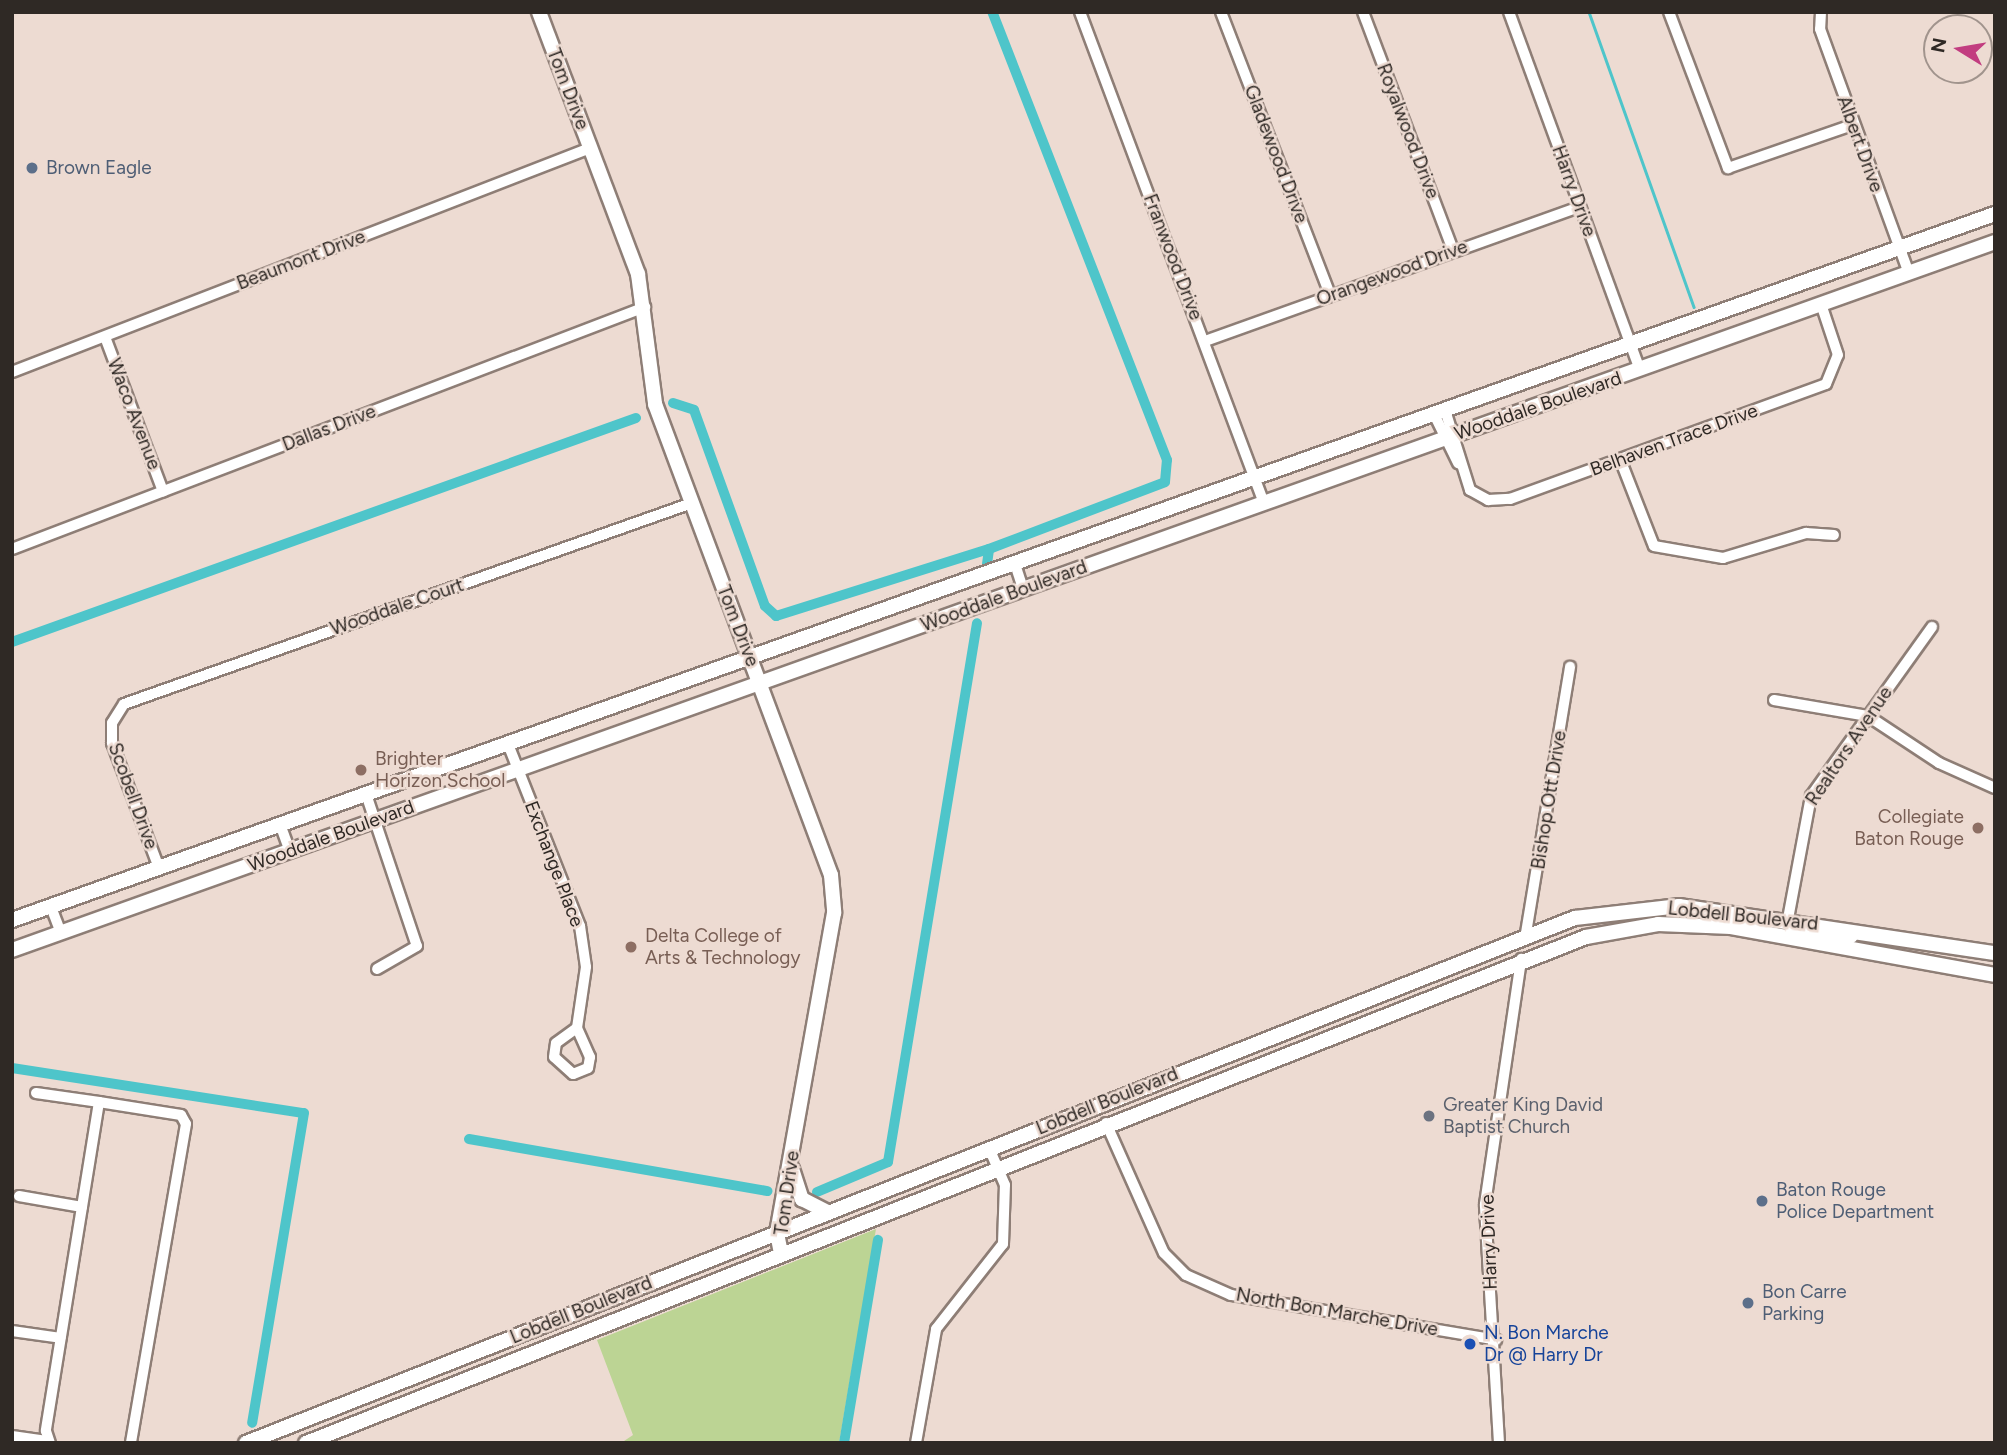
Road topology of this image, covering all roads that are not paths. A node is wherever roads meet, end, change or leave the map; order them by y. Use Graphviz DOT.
graph roads {
  1 [pos="539,12"];
  2 [pos="1080,12"];
  3 [pos="1221,12"];
  4 [pos="1363,12"];
  5 [pos="1509,12"];
  6 [pos="1669,12"];
  7 [pos="1821,12"];
  8 [pos="1852,125"];
  9 [pos="590,148"];
  10 [pos="1580,207"];
  11 [pos="1995,214"];
  12 [pos="1995,242"];
  13 [pos="1900,248"];
  14 [pos="1453,250"];
  15 [pos="1909,273"];
  16 [pos="1330,295"];
  17 [pos="1821,304"];
  18 [pos="646,307"];
  19 [pos="105,337"];
  20 [pos="1205,341"];
  21 [pos="1632,344"];
  22 [pos="1640,370"];
  23 [pos="12,372"];
  24 [pos="1439,412"];
  25 [pos="1448,438"];
  26 [pos="1620,459"];
  27 [pos="1255,478"];
  28 [pos="163,491"];
  29 [pos="692,503"];
  30 [pos="1264,503"];
  31 [pos="1834,535"];
  32 [pos="12,549"];
  33 [pos="1015,564"];
  34 [pos="1023,589"];
  35 [pos="1932,627"];
  36 [pos="750,659"];
  37 [pos="1570,667"];
  38 [pos="760,683"];
  39 [pos="1774,700"];
  40 [pos="1868,716"];
  41 [pos="112,723"];
  42 [pos="508,744"];
  43 [pos="518,771"];
  44 [pos="1995,788"];
  45 [pos="366,794"];
  46 [pos="376,820"];
  47 [pos="280,824"];
  48 [pos="290,851"];
  49 [pos="159,868"];
  50 [pos="51,906"];
  51 [pos="1788,919"];
  52 [pos="12,920"];
  53 [pos="1857,930"];
  54 [pos="61,933"];
  55 [pos="1526,933"];
  56 [pos="1785,938"];
  57 [pos="12,950"];
  58 [pos="1995,953"];
  59 [pos="1521,959"];
  60 [pos="377,969"];
  61 [pos="1991,972"];
  62 [pos="1326,1013"];
  63 [pos="577,1028"];
  64 [pos="1334,1033"];
  65 [pos="36,1093"];
  66 [pos="99,1102"];
  67 [pos="1055,1122"];
  68 [pos="1106,1123"];
  69 [pos="1062,1140"];
  70 [pos="989,1147"];
  71 [pos="790,1163"];
  72 [pos="997,1166"];
  73 [pos="19,1196"];
  74 [pos="82,1207"];
  75 [pos="828,1212"];
  76 [pos="777,1233"];
  77 [pos="781,1253"];
  78 [pos="656,1280"];
  79 [pos="561,1318"];
  80 [pos="611,1321"];
  81 [pos="12,1331"];
  82 [pos="61,1338"];
  83 [pos="569,1338"];
  84 [pos="1496,1340"];
  85 [pos="415,1376"];
  86 [pos="373,1416"];
  87 [pos="12,1436"];
  88 [pos="49,1442"];
  89 [pos="131,1443"];
  90 [pos="246,1443"];
  91 [pos="306,1443"];
  92 [pos="916,1443"];
  93 [pos="1499,1443"];
  1 -- 9 [label="street, Tom Drive"];
  2 -- 20 [label="street, Franwood Drive"];
  3 -- 16 [label="street, Gladewood Drive"];
  4 -- 14 [label="street, Royalwood Drive"];
  5 -- 10 [label="street, Harry Drive"];
  6 -- 8 [label="street"];
  7 -- 8 [label="street, Albert Drive"];
  8 -- 13 [label="street, Albert Drive"];
  9 -- 18 [label="street, Tom Drive"];
  9 -- 19 [label="street, Beaumont Drive"];
  10 -- 14 [label="street, Orangewood Drive"];
  10 -- 21 [label="street, Harry Drive"];
  11 -- 13 [label="street, Wooddale Boulevard"];
  12 -- 15 [label="street, Wooddale Boulevard"];
  13 -- 15 [label="street, Albert Drive"];
  13 -- 21 [label="street, Wooddale Boulevard"];
  14 -- 16 [label="street, Orangewood Drive"];
  15 -- 17 [label="street, Wooddale Boulevard"];
  16 -- 20 [label="street, Orangewood Drive"];
  17 -- 22 [label="street, Wooddale Boulevard"];
  17 -- 26 [label="street, Belhaven Trace Drive"];
  18 -- 28 [label="street, Dallas Drive"];
  18 -- 29 [label="street, Tom Drive"];
  19 -- 23 [label="street, Beaumont Drive"];
  19 -- 28 [label="street, Waco Avenue"];
  20 -- 27 [label="street, Franwood Drive"];
  21 -- 22 [label="street, Harry Drive"];
  21 -- 24 [label="street, Wooddale Boulevard"];
  22 -- 25 [label="street, Wooddale Boulevard"];
  24 -- 25 [label="street, Belhaven Trace Drive"];
  24 -- 27 [label="street, Wooddale Boulevard"];
  25 -- 26 [label="street, Belhaven Trace Drive"];
  25 -- 30 [label="street, Wooddale Boulevard"];
  26 -- 31 [label="street"];
  27 -- 30 [label="street, Franwood Drive"];
  27 -- 33 [label="street, Wooddale Boulevard"];
  28 -- 32 [label="street, Dallas Drive"];
  29 -- 36 [label="street, Tom Drive"];
  29 -- 41 [label="street, Wooddale Court"];
  30 -- 34 [label="street, Wooddale Boulevard"];
  33 -- 34 [label="street"];
  33 -- 36 [label="street, Wooddale Boulevard"];
  34 -- 38 [label="street, Wooddale Boulevard"];
  35 -- 40 [label="street, Realtors Avenue"];
  36 -- 38 [label="street, Tom Drive"];
  36 -- 42 [label="street, Wooddale Boulevard"];
  37 -- 55 [label="street, Bishop Ott Drive"];
  38 -- 43 [label="street, Wooddale Boulevard"];
  38 -- 71 [label="street, Tom Drive"];
  39 -- 40 [label="street"];
  40 -- 44 [label="street"];
  40 -- 51 [label="street, Realtors Avenue"];
  41 -- 49 [label="street, Scobell Drive"];
  42 -- 43 [label="street, Exchange Place"];
  42 -- 45 [label="street, Wooddale Boulevard"];
  43 -- 46 [label="street, Wooddale Boulevard"];
  43 -- 63 [label="street, Exchange Place"];
  45 -- 46 [label="street"];
  45 -- 47 [label="street, Wooddale Boulevard"];
  46 -- 48 [label="street, Wooddale Boulevard"];
  46 -- 60 [label="street"];
  47 -- 48 [label="street"];
  47 -- 49 [label="street, Wooddale Boulevard"];
  48 -- 54 [label="street, Wooddale Boulevard"];
  49 -- 50 [label="street, Wooddale Boulevard"];
  50 -- 52 [label="street, Wooddale Boulevard"];
  50 -- 54 [label="street"];
  51 -- 53 [label="street, Lobdell Boulevard"];
  51 -- 55 [label="street, Lobdell Boulevard"];
  51 -- 56 [label="street"];
  53 -- 56 [label="street"];
  53 -- 58 [label="street, Lobdell Boulevard"];
  54 -- 57 [label="street, Wooddale Boulevard"];
  55 -- 59 [label="street"];
  55 -- 62 [label="street, Lobdell Boulevard"];
  56 -- 59 [label="street, Lobdell Boulevard"];
  56 -- 61 [label="street, Lobdell Boulevard"];
  59 -- 64 [label="street, Lobdell Boulevard"];
  59 -- 84 [label="street, Harry Drive"];
  62 -- 64 [label="street"];
  62 -- 67 [label="street, Lobdell Boulevard"];
  63 -- 63 [label="street, Exchange Place"];
  64 -- 68 [label="street, Lobdell Boulevard"];
  65 -- 66 [label="street"];
  66 -- 74 [label="street"];
  66 -- 89 [label="street"];
  67 -- 69 [label="street"];
  67 -- 70 [label="street, Lobdell Boulevard"];
  68 -- 69 [label="street, Lobdell Boulevard"];
  68 -- 84 [label="street, North Bon Marche Drive"];
  69 -- 72 [label="street, Lobdell Boulevard"];
  70 -- 72 [label="street"];
  70 -- 75 [label="street, Lobdell Boulevard"];
  71 -- 75 [label="street"];
  71 -- 76 [label="street, Tom Drive"];
  72 -- 77 [label="street, Lobdell Boulevard"];
  72 -- 92 [label="street"];
  73 -- 74 [label="street"];
  74 -- 82 [label="street"];
  75 -- 76 [label="street, Lobdell Boulevard"];
  76 -- 77 [label="street, Tom Drive"];
  76 -- 78 [label="street, Lobdell Boulevard"];
  77 -- 80 [label="street, Lobdell Boulevard"];
  78 -- 79 [label="street, Lobdell Boulevard"];
  78 -- 80 [label="street"];
  79 -- 83 [label="street"];
  79 -- 85 [label="street, Lobdell Boulevard"];
  80 -- 83 [label="street, Lobdell Boulevard"];
  81 -- 82 [label="street"];
  82 -- 88 [label="street"];
  83 -- 86 [label="street, Lobdell Boulevard"];
  84 -- 93 [label="street, Harry Drive"];
  85 -- 86 [label="street"];
  85 -- 90 [label="street, Lobdell Boulevard"];
  86 -- 91 [label="street, Lobdell Boulevard"];
  87 -- 88 [label="street"];
}
